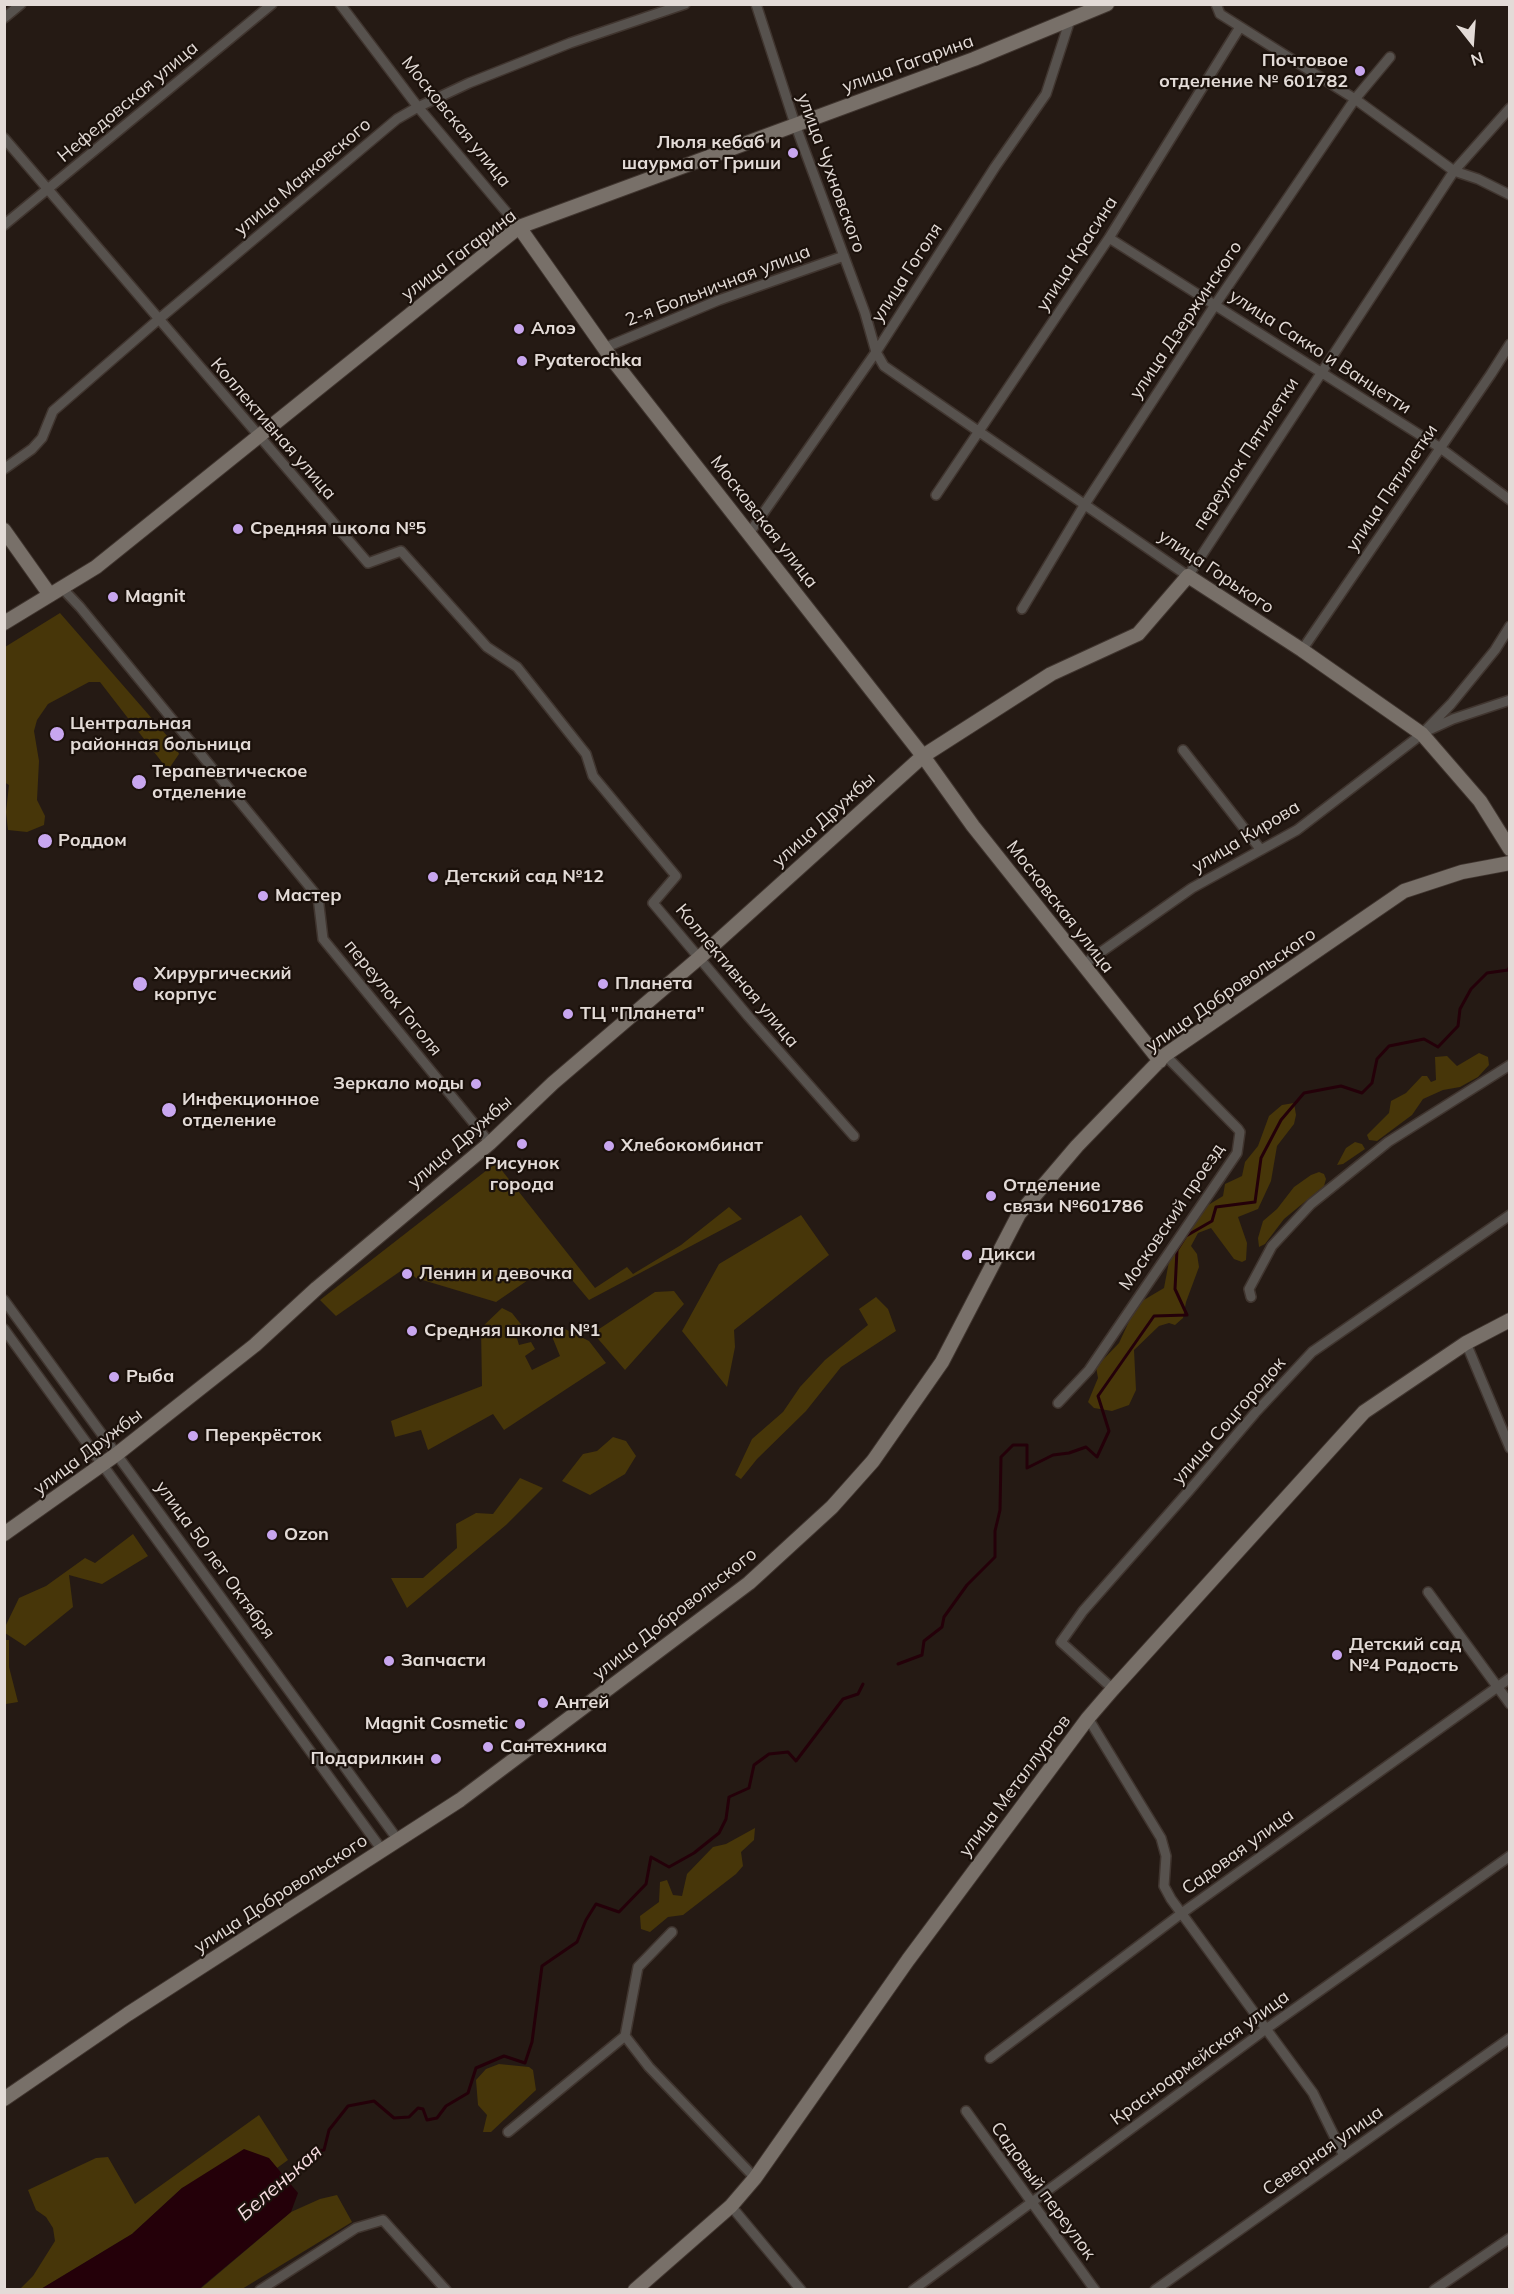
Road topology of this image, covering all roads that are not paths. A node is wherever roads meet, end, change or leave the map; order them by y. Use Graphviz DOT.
graph roads {
  1 [pos="21,4"];
  2 [pos="272,4"];
  3 [pos="340,4"];
  4 [pos="685,4"];
  5 [pos="756,4"];
  6 [pos="1107,4"];
  7 [pos="1216,4"];
  8 [pos="4,18"];
  9 [pos="1070,20"];
  10 [pos="1240,27"];
  11 [pos="1390,57"];
  12 [pos="1355,99"];
  13 [pos="418,107"];
  14 [pos="1509,108"];
  15 [pos="795,124"];
  16 [pos="4,138"];
  17 [pos="1454,171"];
  18 [pos="49,189"];
  19 [pos="1509,195"];
  20 [pos="4,225"];
  21 [pos="519,226"];
  22 [pos="1109,238"];
  23 [pos="844,256"];
  24 [pos="1215,305"];
  25 [pos="159,319"];
  26 [pos="1509,344"];
  27 [pos="604,348"];
  28 [pos="876,352"];
  29 [pos="1321,373"];
  30 [pos="979,432"];
  31 [pos="258,437"];
  32 [pos="1439,447"];
  33 [pos="4,469"];
  34 [pos="936,495"];
  35 [pos="1509,500"];
  36 [pos="1085,504"];
  37 [pos="4,530"];
  38 [pos="750,532"];
  39 [pos="1188,576"];
  40 [pos="56,592"];
  41 [pos="1022,609"];
  42 [pos="4,623"];
  43 [pos="1509,626"];
  44 [pos="1302,650"];
  45 [pos="1509,700"];
  46 [pos="1422,734"];
  47 [pos="1183,750"];
  48 [pos="923,756"];
  49 [pos="1509,849"];
  50 [pos="1261,850"];
  51 [pos="1509,863"];
  52 [pos="699,957"];
  53 [pos="1084,964"];
  54 [pos="1162,1058"];
  55 [pos="1509,1065"];
  56 [pos="854,1136"];
  57 [pos="490,1143"];
  58 [pos="1509,1215"];
  59 [pos="1251,1297"];
  60 [pos="4,1300"];
  61 [pos="1509,1320"];
  62 [pos="4,1329"];
  63 [pos="1466,1343"];
  64 [pos="1058,1403"];
  65 [pos="1509,1448"];
  66 [pos="117,1454"];
  67 [pos="103,1465"];
  68 [pos="4,1534"];
  69 [pos="1428,1592"];
  70 [pos="1509,1678"];
  71 [pos="1497,1687"];
  72 [pos="1113,1689"];
  73 [pos="1509,1704"];
  74 [pos="1088,1718"];
  75 [pos="398,1839"];
  76 [pos="382,1850"];
  77 [pos="1509,1856"];
  78 [pos="1182,1913"];
  79 [pos="672,1932"];
  80 [pos="1266,2029"];
  81 [pos="625,2036"];
  82 [pos="1509,2038"];
  83 [pos="990,2058"];
  84 [pos="4,2099"];
  85 [pos="966,2111"];
  86 [pos="508,2132"];
  87 [pos="1344,2156"];
  88 [pos="754,2178"];
  89 [pos="1031,2203"];
  90 [pos="731,2206"];
  91 [pos="1509,2238"];
  92 [pos="260,2289"];
  93 [pos="446,2289"];
  94 [pos="635,2289"];
  95 [pos="801,2289"];
  96 [pos="913,2289"];
  97 [pos="1095,2289"];
  98 [pos="1155,2289"];
  99 [pos="1434,2289"];
  1 -- 8 [label="street"];
  2 -- 18 [label="street, Нефедовская улица"];
  3 -- 13 [label="street, Московская улица"];
  4 -- 13 [label="street, улица Маяковского"];
  5 -- 15 [label="street, улица Чухновского"];
  6 -- 9 [label="street, улица Гагарина"];
  7 -- 10 [label="street"];
  9 -- 15 [label="street, улица Гагарина"];
  9 -- 28 [label="street, улица Гоголя"];
  10 -- 12 [label="street"];
  10 -- 22 [label="street, улица Красина"];
  11 -- 12 [label="street, улица Дзержинского"];
  12 -- 17 [label="street"];
  12 -- 24 [label="street, улица Дзержинского"];
  13 -- 21 [label="street, Московская улица"];
  13 -- 25 [label="street, улица Маяковского"];
  14 -- 17 [label="street, переулок Пятилетки"];
  15 -- 21 [label="street, улица Гагарина"];
  15 -- 23 [label="street, улица Чухновского"];
  16 -- 18 [label="street, Коллективная улица"];
  17 -- 19 [label="street"];
  17 -- 29 [label="street, переулок Пятилетки"];
  18 -- 20 [label="street, Нефедовская улица"];
  18 -- 25 [label="street, Коллективная улица"];
  21 -- 27 [label="street, Московская улица"];
  21 -- 31 [label="street, улица Гагарина"];
  22 -- 24 [label="street, улица Сакко и Ванцетти"];
  22 -- 30 [label="street, улица Красина"];
  23 -- 27 [label="street, 2-я Больничная улица"];
  23 -- 28 [label="street, улица Чухновского"];
  24 -- 29 [label="street, улица Сакко и Ванцетти"];
  24 -- 36 [label="street, улица Дзержинского"];
  25 -- 31 [label="street, Коллективная улица"];
  25 -- 33 [label="street, улица Маяковского"];
  26 -- 32 [label="street, улица Пятилетки"];
  27 -- 38 [label="street, Московская улица"];
  28 -- 30 [label="street, улица Горького"];
  28 -- 38 [label="street, улица Гоголя"];
  29 -- 32 [label="street, улица Сакко и Ванцетти"];
  29 -- 39 [label="street, переулок Пятилетки"];
  30 -- 34 [label="street, улица Красина"];
  30 -- 36 [label="street, улица Горького"];
  31 -- 40 [label="street, улица Гагарина"];
  31 -- 52 [label="street, Коллективная улица"];
  32 -- 35 [label="street, улица Сакко и Ванцетти"];
  32 -- 44 [label="street, улица Пятилетки"];
  36 -- 39 [label="street, улица Горького"];
  36 -- 41 [label="street, улица Дзержинского"];
  37 -- 40 [label="street"];
  38 -- 48 [label="street, Московская улица"];
  39 -- 44 [label="street, улица Горького"];
  39 -- 48 [label="street, переулок Пятилетки"];
  40 -- 42 [label="street, улица Гагарина"];
  40 -- 57 [label="street, переулок Гоголя"];
  43 -- 46 [label="street"];
  44 -- 46 [label="street, улица Горького"];
  45 -- 46 [label="street"];
  46 -- 49 [label="street, улица Горького"];
  46 -- 50 [label="street, улица Кирова"];
  47 -- 50 [label="street"];
  48 -- 52 [label="street, улица Дружбы"];
  48 -- 53 [label="street, Московская улица"];
  50 -- 53 [label="street, улица Кирова"];
  51 -- 54 [label="street, улица Добровольского"];
  52 -- 56 [label="street, Коллективная улица"];
  52 -- 57 [label="street, улица Дружбы"];
  53 -- 54 [label="street, Московская улица"];
  54 -- 64 [label="street, Московский проезд"];
  54 -- 75 [label="street, улица Добровольского"];
  55 -- 59 [label="street"];
  57 -- 66 [label="street, улица Дружбы"];
  58 -- 72 [label="street, улица Соцгородок"];
  60 -- 66 [label="street, улица 50 лет Октября"];
  61 -- 63 [label="street, улица Металлургов"];
  62 -- 67 [label="street, улица 50 лет Октября"];
  63 -- 65 [label="street"];
  63 -- 72 [label="street, улица Металлургов"];
  66 -- 67 [label="street, улица Дружбы"];
  66 -- 75 [label="street, улица 50 лет Октября"];
  67 -- 68 [label="street, улица Дружбы"];
  67 -- 76 [label="street, улица 50 лет Октября"];
  69 -- 71 [label="street"];
  70 -- 71 [label="street, Садовая улица"];
  71 -- 73 [label="street"];
  71 -- 78 [label="street, Садовая улица"];
  72 -- 74 [label="street, улица Металлургов"];
  74 -- 78 [label="street"];
  74 -- 88 [label="street, улица Металлургов"];
  75 -- 76 [label="street, улица Добровольского"];
  76 -- 84 [label="street, улица Добровольского"];
  77 -- 80 [label="street, Красноармейская улица"];
  78 -- 80 [label="street"];
  78 -- 83 [label="street, Садовая улица"];
  79 -- 81 [label="street"];
  80 -- 87 [label="street"];
  80 -- 89 [label="street, Красноармейская улица"];
  81 -- 86 [label="street"];
  81 -- 88 [label="street"];
  82 -- 87 [label="street, Северная улица"];
  85 -- 89 [label="street, Садовый переулок"];
  87 -- 98 [label="street, Северная улица"];
  88 -- 90 [label="street, улица Металлургов"];
  89 -- 96 [label="street, Красноармейская улица"];
  89 -- 97 [label="street, Садовый переулок"];
  90 -- 94 [label="street, улица Металлургов"];
  90 -- 95 [label="street"];
  91 -- 99 [label="street"];
  92 -- 93 [label="street"];
}
